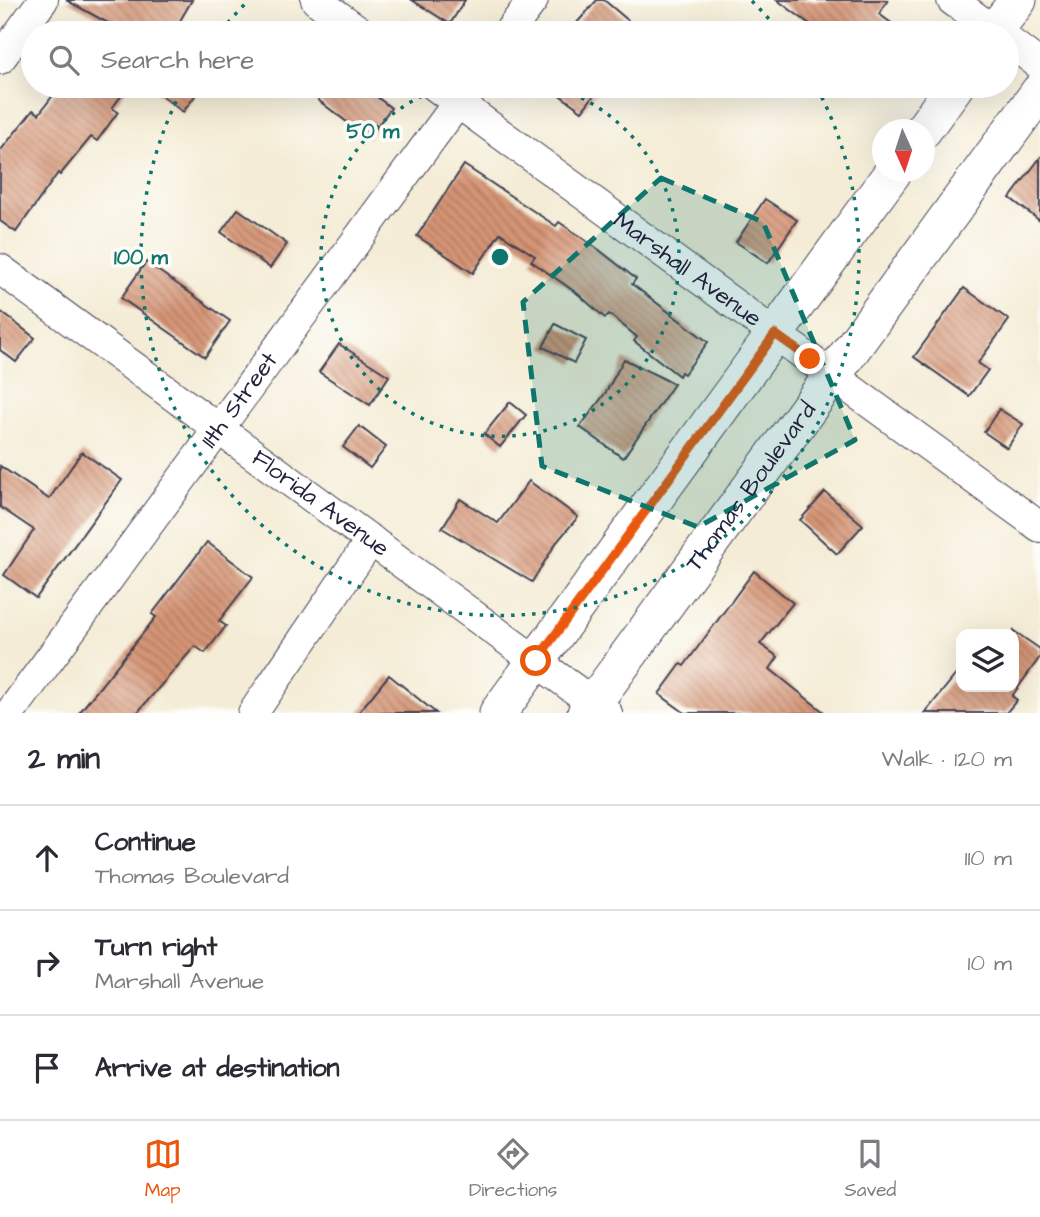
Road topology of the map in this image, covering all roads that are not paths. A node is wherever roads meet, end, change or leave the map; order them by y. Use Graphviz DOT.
graph roads {
  1 [pos="43,0"];
  2 [pos="316,0"];
  3 [pos="533,0"];
  4 [pos="952,0"];
  5 [pos="1018,0"];
  6 [pos="28,21"];
  7 [pos="345,21"];
  8 [pos="517,21"];
  9 [pos="980,21"];
  10 [pos="1006,21"];
  11 [pos="21,30"];
  12 [pos="1019,50"];
  13 [pos="0,59"];
  14 [pos="1040,65"];
  15 [pos="1040,91"];
  16 [pos="449,98"];
  17 [pos="463,98"];
  18 [pos="946,98"];
  19 [pos="931,119"];
  20 [pos="885,182"];
  21 [pos="0,270"];
  22 [pos="775,334"];
  23 [pos="832,375"];
  24 [pos="219,429"];
  25 [pos="1040,527"];
  26 [pos="370,540"];
  27 [pos="536,661"];
  28 [pos="595,710"];
  29 [pos="10,713"];
  30 [pos="253,713"];
  31 [pos="498,713"];
  1 -- 6 [label="street"];
  2 -- 7 [label="street"];
  3 -- 8 [label="street"];
  4 -- 9 [label="street"];
  5 -- 10 [label="main road"];
  11 -- 13 [label="street"];
  12 -- 14 [label="street"];
  15 -- 23 [label="main road, Thomas Boulevard"];
  16 -- 24 [label="street, 11th Street"];
  17 -- 22 [label="street, Marshall Avenue"];
  18 -- 19 [label="main road"];
  20 -- 22 [label="main road"];
  21 -- 24 [label="street, Florida Avenue"];
  22 -- 23 [label="street, Marshall Avenue"];
  22 -- 27 [label="main road"];
  23 -- 25 [label="street, Marshall Avenue"];
  23 -- 28 [label="main road, Thomas Boulevard"];
  24 -- 26 [label="street, Florida Avenue"];
  24 -- 29 [label="street, 11th Street"];
  26 -- 27 [label="street, Florida Avenue"];
  26 -- 30 [label="street"];
  27 -- 28 [label="street, Florida Avenue"];
  27 -- 31 [label="main road"];
}
